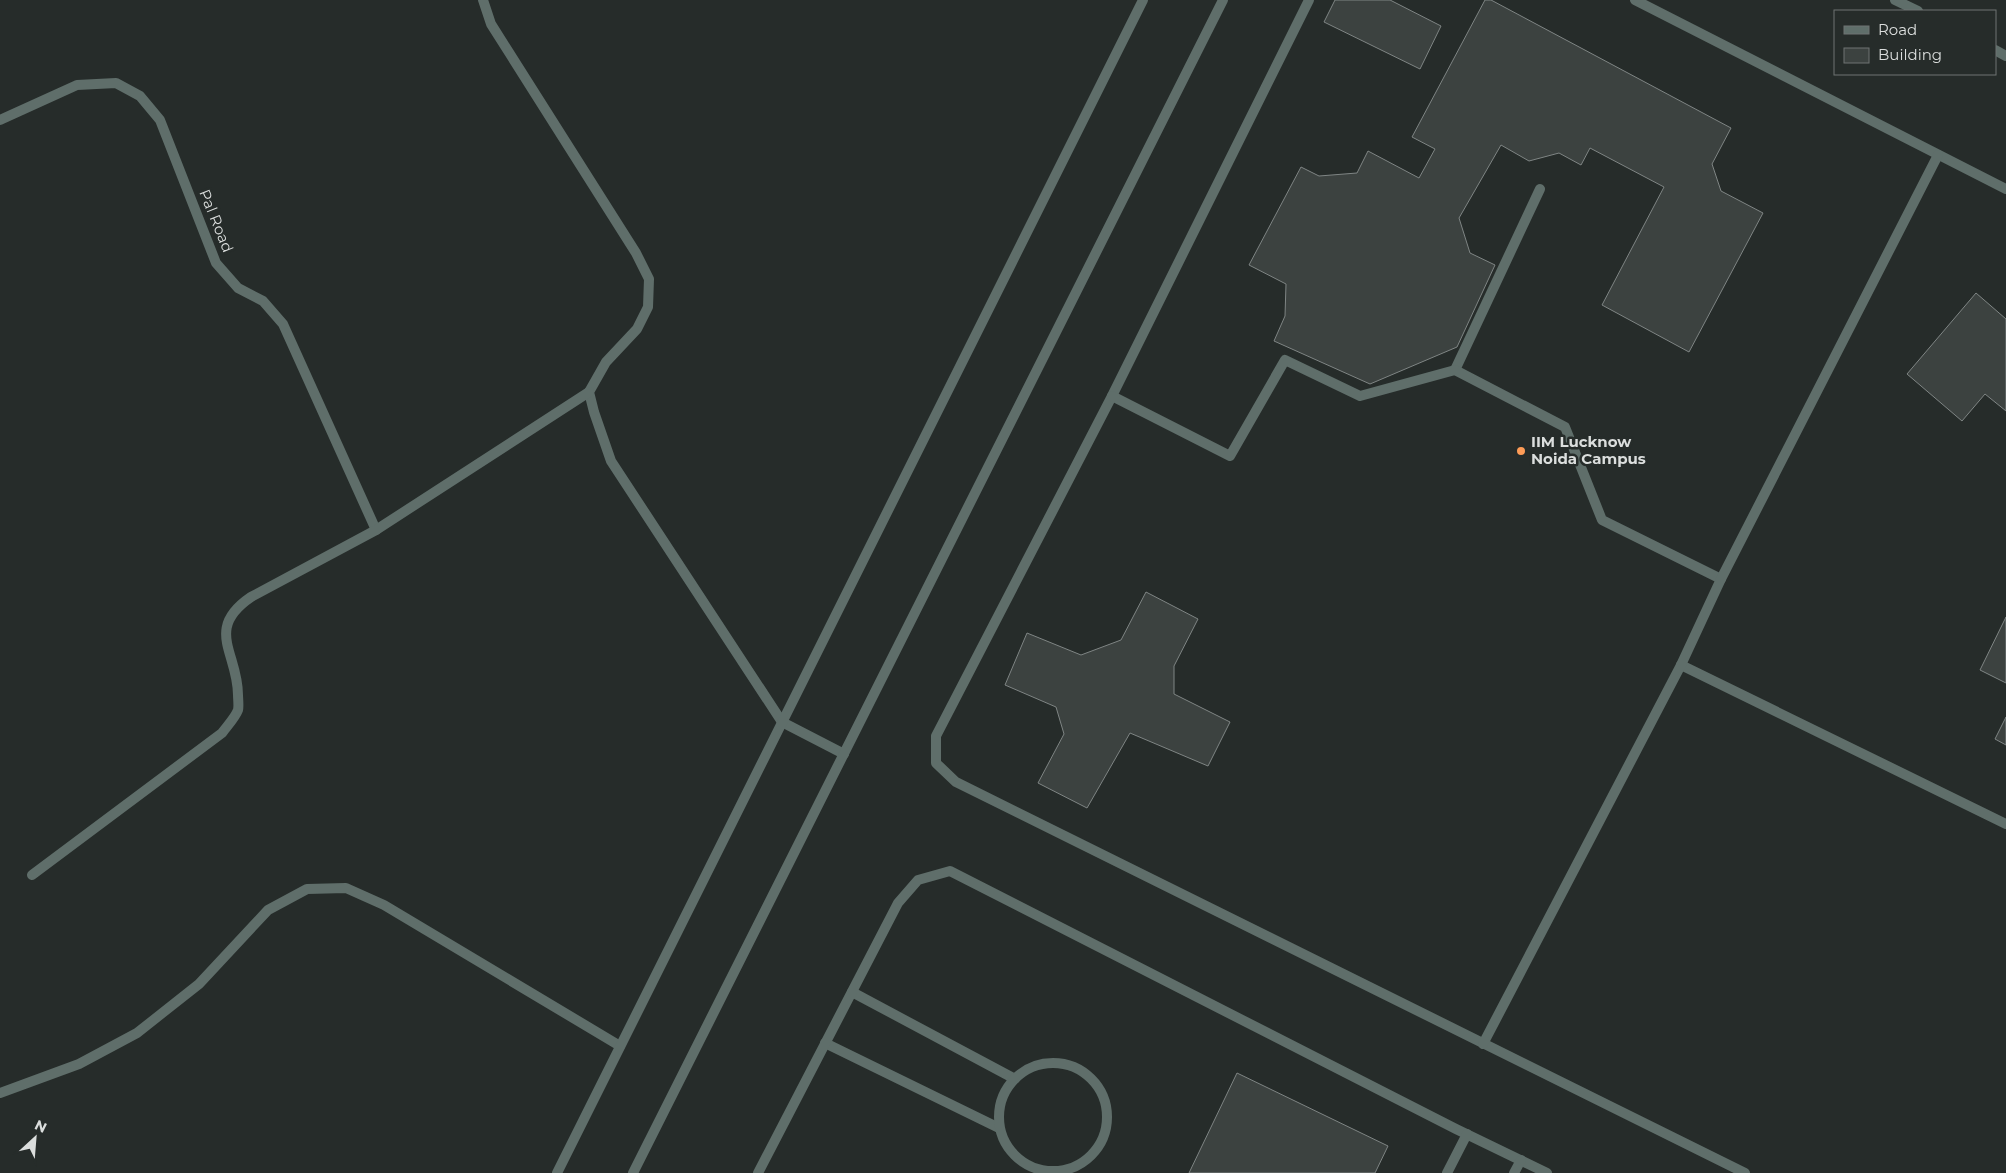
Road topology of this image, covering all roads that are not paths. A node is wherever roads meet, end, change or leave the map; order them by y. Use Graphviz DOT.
graph roads {
  1 [pos="483,0"];
  2 [pos="1143,0"];
  3 [pos="1223,0"];
  4 [pos="1309,0"];
  5 [pos="1635,0"];
  6 [pos="1895,0"];
  7 [pos="1916,10"];
  8 [pos="0,120"];
  9 [pos="1938,155"];
  10 [pos="1540,189"];
  11 [pos="2006,189"];
  12 [pos="1455,370"];
  13 [pos="589,392"];
  14 [pos="1112,396"];
  15 [pos="376,530"];
  16 [pos="1721,579"];
  17 [pos="1681,665"];
  18 [pos="782,722"];
  19 [pos="844,754"];
  20 [pos="2006,824"];
  21 [pos="32,874"];
  22 [pos="852,992"];
  23 [pos="825,1043"];
  24 [pos="1483,1044"];
  25 [pos="620,1046"];
  26 [pos="1015,1078"];
  27 [pos="0,1093"];
  28 [pos="999,1128"];
  29 [pos="1467,1134"];
  30 [pos="1521,1160"];
  31 [pos="557,1173"];
  32 [pos="633,1173"];
  33 [pos="758,1173"];
  34 [pos="1447,1173"];
  35 [pos="1514,1173"];
  36 [pos="1547,1173"];
  37 [pos="1745,1173"];
  1 -- 13 [label="street"];
  2 -- 18 [label="street"];
  3 -- 19 [label="street"];
  4 -- 14 [label="street"];
  5 -- 9 [label="street"];
  6 -- 7 [label="street"];
  8 -- 15 [label="street, Pal Road"];
  9 -- 11 [label="street"];
  9 -- 16 [label="street"];
  10 -- 12 [label="street"];
  12 -- 14 [label="street"];
  12 -- 16 [label="street"];
  13 -- 15 [label="street"];
  13 -- 18 [label="street"];
  14 -- 24 [label="street"];
  15 -- 21 [label="street"];
  16 -- 17 [label="street"];
  17 -- 20 [label="street"];
  17 -- 24 [label="street"];
  18 -- 19 [label="street"];
  18 -- 25 [label="street"];
  19 -- 32 [label="street"];
  22 -- 23 [label="street"];
  22 -- 26 [label="street"];
  22 -- 29 [label="street"];
  23 -- 28 [label="street"];
  23 -- 33 [label="street"];
  24 -- 37 [label="street"];
  25 -- 27 [label="street"];
  25 -- 31 [label="street"];
  26 -- 28 [label="street"];
  26 -- 28 [label="street"];
  29 -- 30 [label="street"];
  29 -- 34 [label="street"];
  30 -- 35 [label="street"];
  30 -- 36 [label="street"];
}
